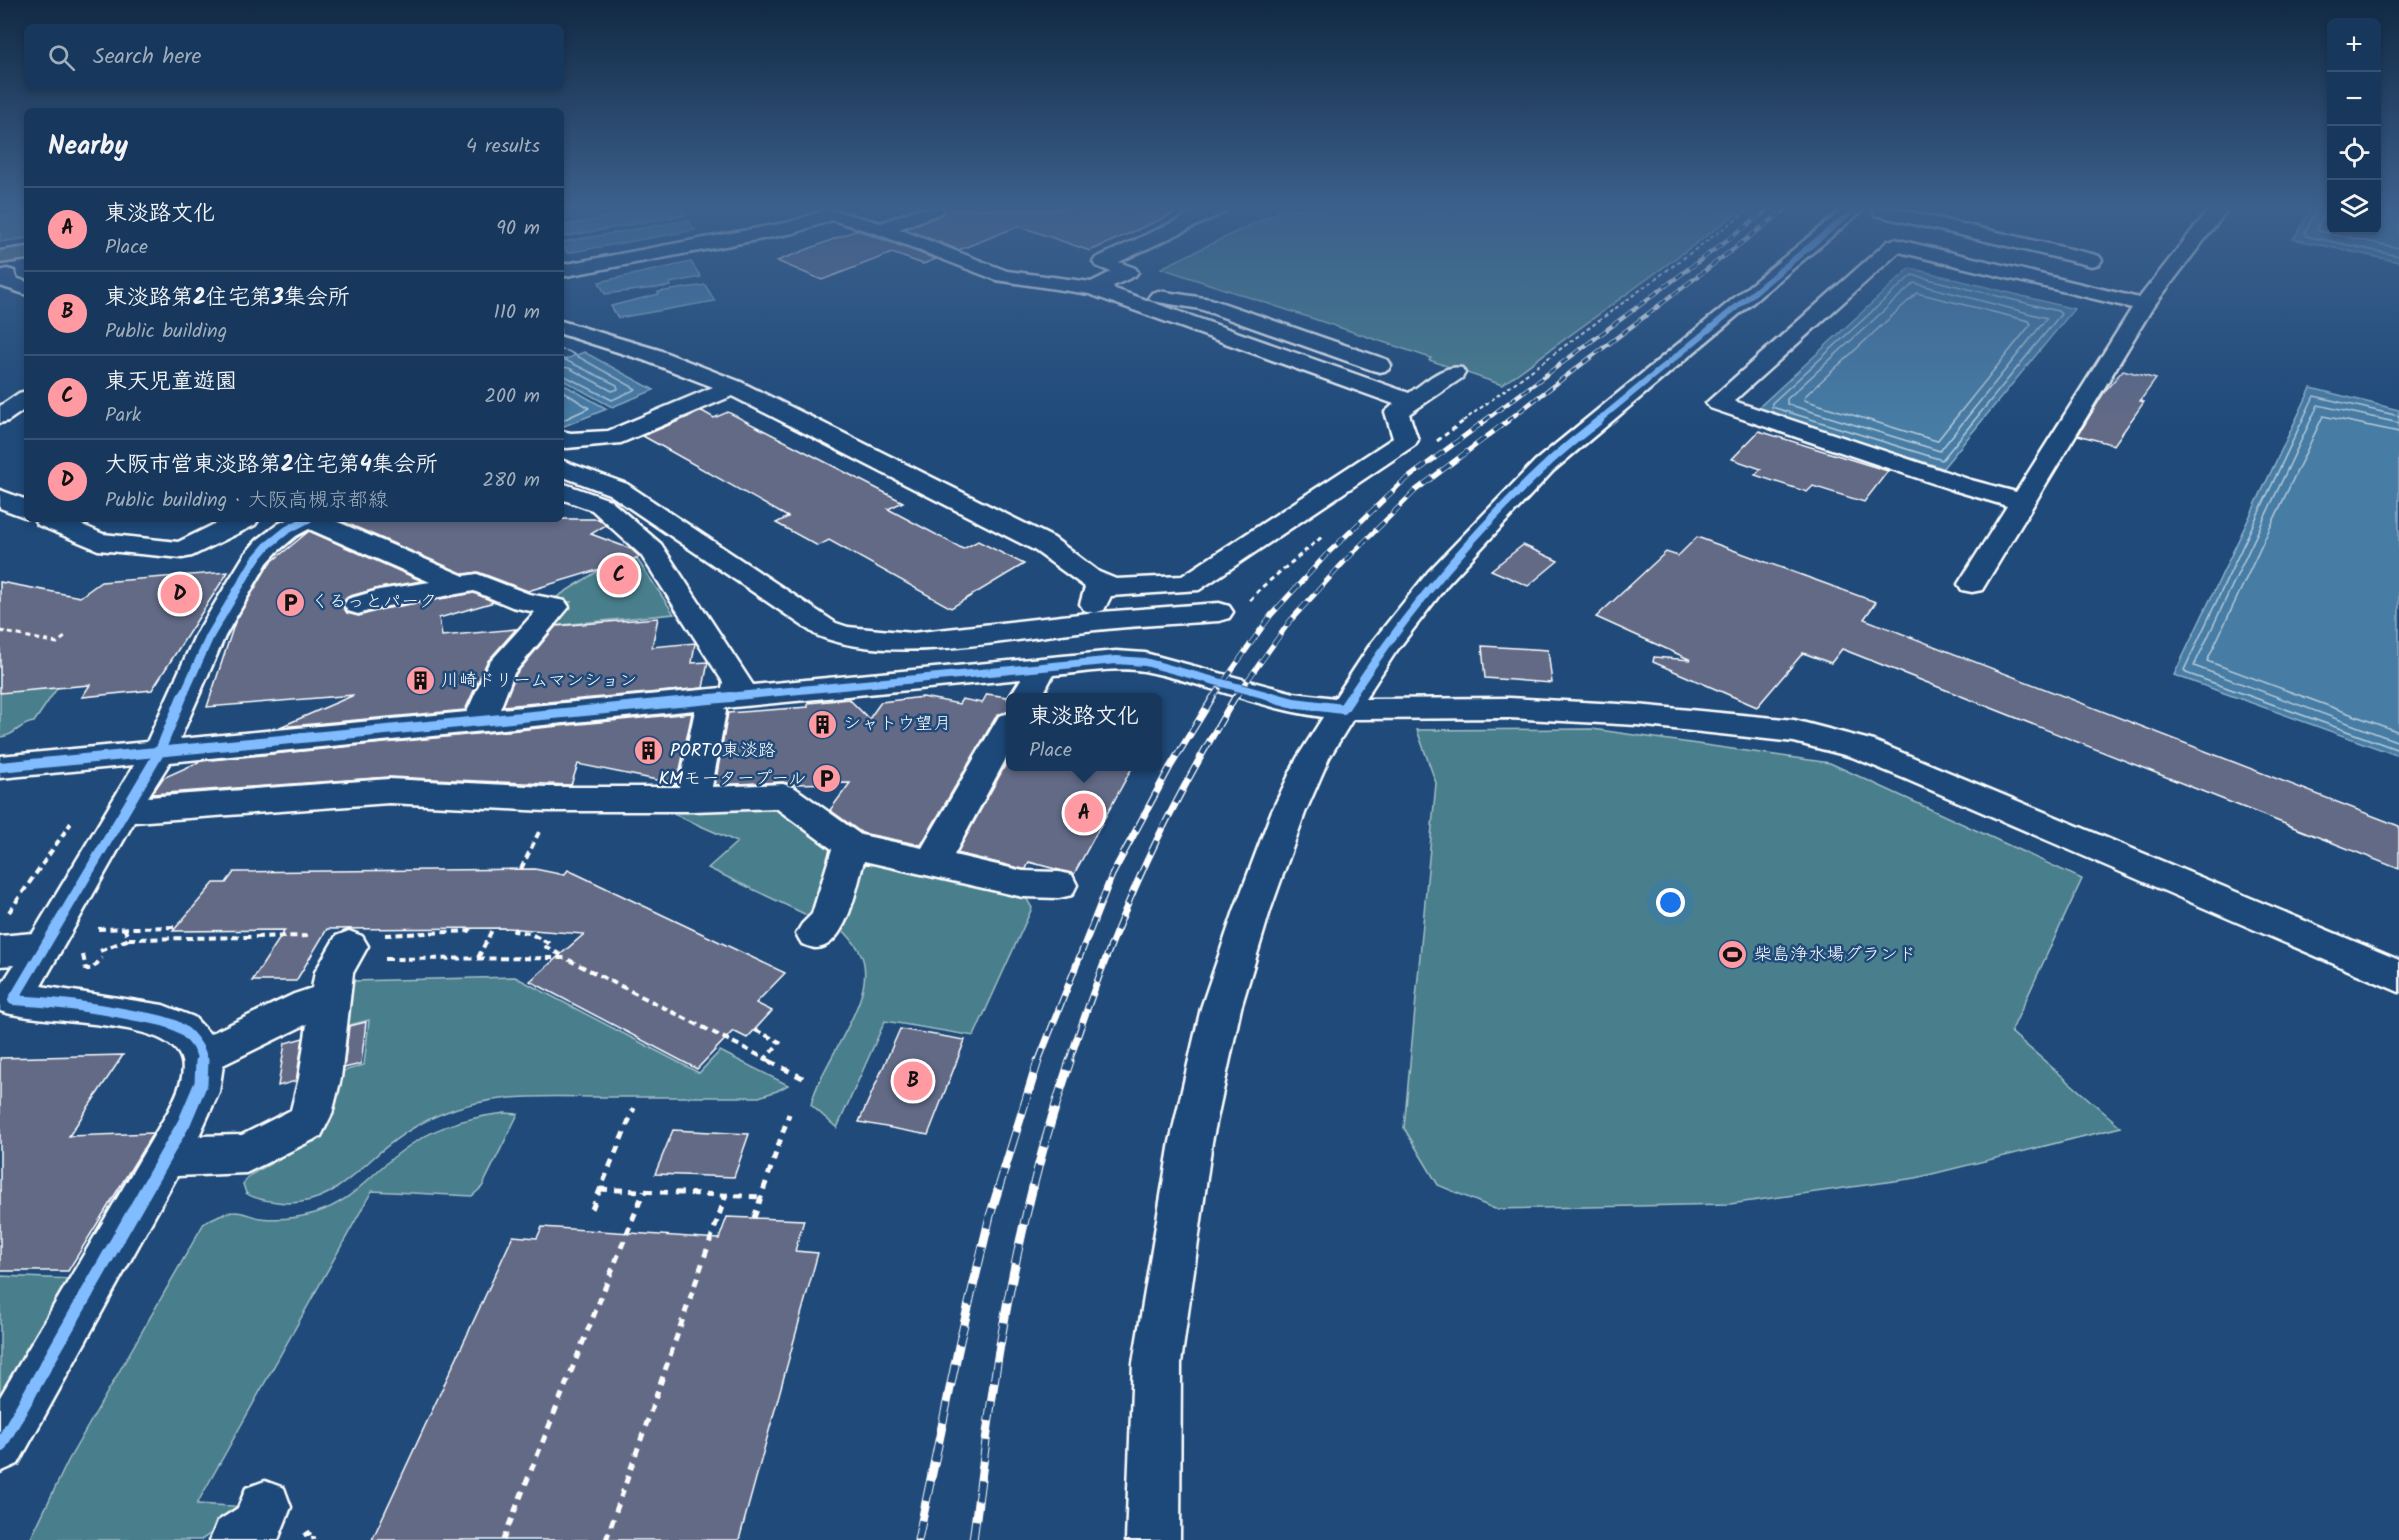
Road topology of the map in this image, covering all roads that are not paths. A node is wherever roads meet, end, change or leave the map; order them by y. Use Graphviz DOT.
graph roads {
  1 [pos="7,281"];
  2 [pos="1040,281"];
  3 [pos="1109,281"];
  4 [pos="1768,281"];
  5 [pos="1855,281"];
  6 [pos="2045,281"];
  7 [pos="2163,281"];
  8 [pos="24,288"];
  9 [pos="1093,288"];
  10 [pos="2144,305"];
  11 [pos="564,328"];
  12 [pos="1380,365"];
  13 [pos="1454,373"];
  14 [pos="733,387"];
  15 [pos="24,400"];
  16 [pos="1411,402"];
  17 [pos="0,416"];
  18 [pos="564,440"];
  19 [pos="564,467"];
  20 [pos="564,491"];
  21 [pos="0,498"];
  22 [pos="2022,502"];
  23 [pos="24,509"];
  24 [pos="54,522"];
  25 [pos="240,522"];
  26 [pos="303,522"];
  27 [pos="315,522"];
  28 [pos="1100,583"];
  29 [pos="1972,584"];
  30 [pos="462,585"];
  31 [pos="358,605"];
  32 [pos="1219,612"];
  33 [pos="1088,622"];
  34 [pos="1043,666"];
  35 [pos="1028,693"];
  36 [pos="723,704"];
  37 [pos="1342,709"];
  38 [pos="479,721"];
  39 [pos="1006,732"];
  40 [pos="159,753"];
  41 [pos="0,767"];
  42 [pos="693,799"];
  43 [pos="123,811"];
  44 [pos="851,845"];
  45 [pos="931,864"];
  46 [pos="1059,885"];
  47 [pos="3,934"];
  48 [pos="815,934"];
  49 [pos="347,944"];
  50 [pos="63,949"];
  51 [pos="2399,977"];
  52 [pos="331,1000"];
  53 [pos="7,1009"];
  54 [pos="201,1057"];
  55 [pos="166,1157"];
  56 [pos="0,1446"];
  57 [pos="1153,1540"];
  1 -- 8 [label="street"];
  2 -- 9 [label="street"];
  3 -- 9 [label="street"];
  4 -- 37 [label="street"];
  5 -- 22 [label="street"];
  6 -- 10 [label="street"];
  7 -- 10 [label="street"];
  9 -- 12 [label="street"];
  9 -- 16 [label="street"];
  10 -- 22 [label="street"];
  11 -- 14 [label="street"];
  13 -- 16 [label="street"];
  14 -- 18 [label="street"];
  14 -- 28 [label="street"];
  15 -- 17 [label="street"];
  16 -- 28 [label="street"];
  19 -- 33 [label="street"];
  20 -- 36 [label="street"];
  21 -- 23 [label="street"];
  22 -- 29 [label="street"];
  24 -- 25 [label="street"];
  26 -- 40 [label="street"];
  27 -- 30 [label="street"];
  28 -- 33 [label="street"];
  30 -- 31 [label="street"];
  30 -- 38 [label="street"];
  32 -- 33 [label="street"];
  34 -- 35 [label="street"];
  34 -- 36 [label="street"];
  34 -- 37 [label="street"];
  36 -- 38 [label="street"];
  36 -- 42 [label="street"];
  37 -- 51 [label="street"];
  37 -- 57 [label="street"];
  38 -- 40 [label="street"];
  39 -- 45 [label="street"];
  40 -- 41 [label="street"];
  40 -- 43 [label="street"];
  42 -- 43 [label="street"];
  42 -- 44 [label="street"];
  43 -- 50 [label="street"];
  44 -- 45 [label="street"];
  44 -- 48 [label="street"];
  45 -- 46 [label="street"];
  47 -- 50 [label="street"];
  49 -- 52 [label="street"];
  50 -- 53 [label="street"];
  52 -- 54 [label="street"];
  52 -- 55 [label="street"];
  53 -- 54 [label="street"];
  54 -- 55 [label="street"];
  55 -- 56 [label="street"];
}
